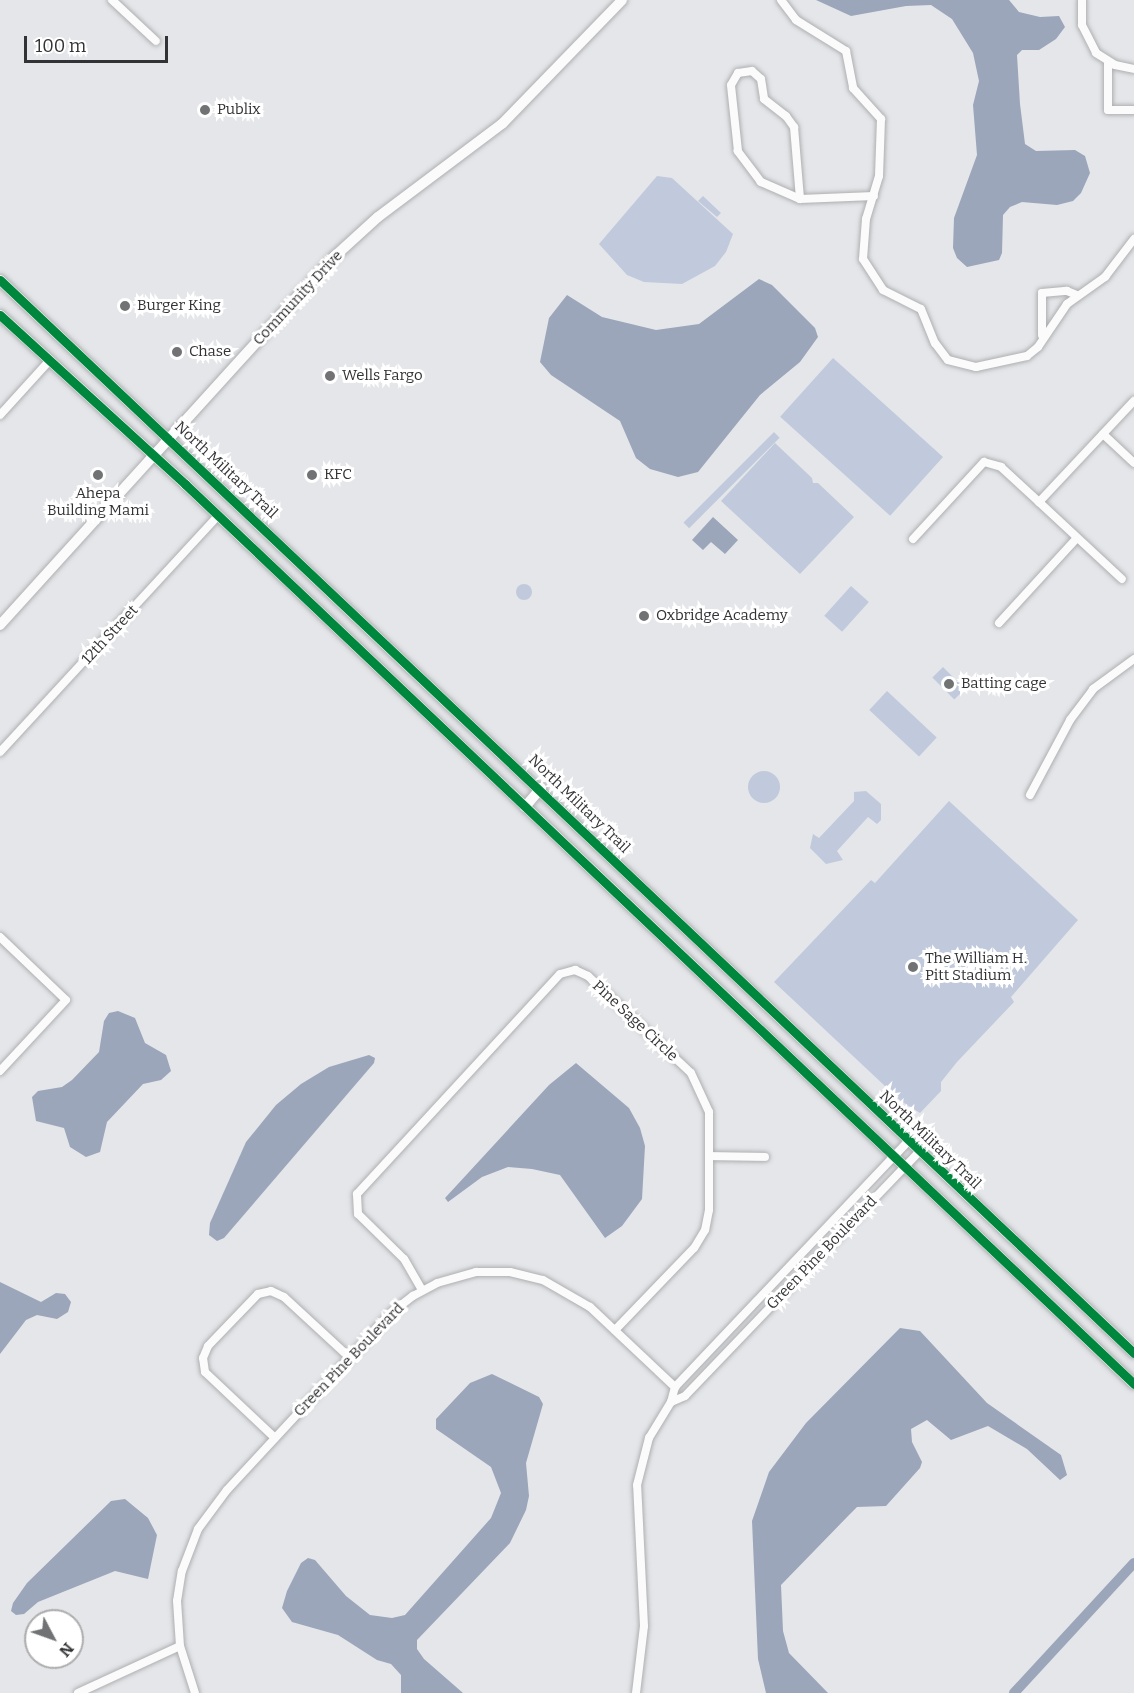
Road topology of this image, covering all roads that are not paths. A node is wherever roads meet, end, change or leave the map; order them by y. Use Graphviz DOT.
graph roads {
  1 [pos="112,0"];
  2 [pos="622,0"];
  3 [pos="781,0"];
  4 [pos="1082,0"];
  5 [pos="156,41"];
  6 [pos="1108,62"];
  7 [pos="1134,69"];
  8 [pos="1134,110"];
  9 [pos="874,196"];
  10 [pos="800,199"];
  11 [pos="1134,239"];
  12 [pos="0,280"];
  13 [pos="1077,295"];
  14 [pos="0,315"];
  15 [pos="1042,335"];
  16 [pos="50,360"];
  17 [pos="1134,401"];
  18 [pos="0,414"];
  19 [pos="1103,434"];
  20 [pos="171,438"];
  21 [pos="154,455"];
  22 [pos="1134,463"];
  23 [pos="1039,502"];
  24 [pos="218,516"];
  25 [pos="1077,538"];
  26 [pos="913,539"];
  27 [pos="1122,579"];
  28 [pos="999,623"];
  29 [pos="0,625"];
  30 [pos="1134,659"];
  31 [pos="0,752"];
  32 [pos="541,788"];
  33 [pos="1030,795"];
  34 [pos="525,807"];
  35 [pos="0,937"];
  36 [pos="0,1071"];
  37 [pos="909,1140"];
  38 [pos="920,1151"];
  39 [pos="709,1156"];
  40 [pos="765,1157"];
  41 [pos="893,1157"];
  42 [pos="903,1167"];
  43 [pos="423,1290"];
  44 [pos="615,1330"];
  45 [pos="1134,1353"];
  46 [pos="350,1358"];
  47 [pos="1134,1384"];
  48 [pos="675,1387"];
  49 [pos="671,1402"];
  50 [pos="275,1438"];
  51 [pos="180,1646"];
  52 [pos="78,1693"];
  53 [pos="195,1693"];
  54 [pos="636,1693"];
  1 -- 5 [label="street"];
  2 -- 20 [label="main road, Community Drive"];
  3 -- 9 [label="street"];
  4 -- 6 [label="street"];
  6 -- 7 [label="street"];
  6 -- 8 [label="street"];
  9 -- 10 [label="street"];
  9 -- 15 [label="street"];
  10 -- 10 [label="street"];
  11 -- 13 [label="street"];
  12 -- 20 [label="main road, North Military Trail"];
  13 -- 15 [label="street"];
  13 -- 15 [label="street"];
  14 -- 16 [label="main road"];
  16 -- 18 [label="street"];
  16 -- 21 [label="main road"];
  17 -- 19 [label="street"];
  19 -- 22 [label="street"];
  19 -- 23 [label="street"];
  20 -- 21 [label="main road, Community Drive"];
  20 -- 32 [label="main road, North Military Trail"];
  21 -- 24 [label="main road"];
  21 -- 29 [label="main road, Community Drive"];
  23 -- 25 [label="street"];
  23 -- 26 [label="street"];
  24 -- 31 [label="street, 12th Street"];
  24 -- 34 [label="main road"];
  25 -- 27 [label="street"];
  25 -- 28 [label="street"];
  30 -- 33 [label="street"];
  32 -- 34 [label="main road"];
  32 -- 37 [label="main road, North Military Trail"];
  34 -- 41 [label="main road"];
  35 -- 36 [label="street"];
  37 -- 38 [label="main road, North Military Trail"];
  37 -- 41 [label="street, Green Pine Boulevard"];
  38 -- 42 [label="street, Green Pine Boulevard"];
  38 -- 45 [label="main road, North Military Trail"];
  39 -- 40 [label="street"];
  39 -- 43 [label="street, Pine Sage Circle"];
  39 -- 44 [label="street, Pine Sage Circle"];
  41 -- 42 [label="main road"];
  41 -- 48 [label="street, Green Pine Boulevard"];
  42 -- 47 [label="main road"];
  42 -- 49 [label="street, Green Pine Boulevard"];
  43 -- 44 [label="street, Green Pine Boulevard"];
  43 -- 46 [label="street, Green Pine Boulevard"];
  44 -- 48 [label="street, Green Pine Boulevard"];
  46 -- 50 [label="street, Green Pine Boulevard"];
  46 -- 50 [label="street"];
  48 -- 49 [label="street, Green Pine Boulevard"];
  49 -- 54 [label="street, Green Pine Boulevard"];
  50 -- 51 [label="street, Green Pine Boulevard"];
  51 -- 52 [label="street"];
  51 -- 53 [label="street, Green Pine Boulevard"];
}
